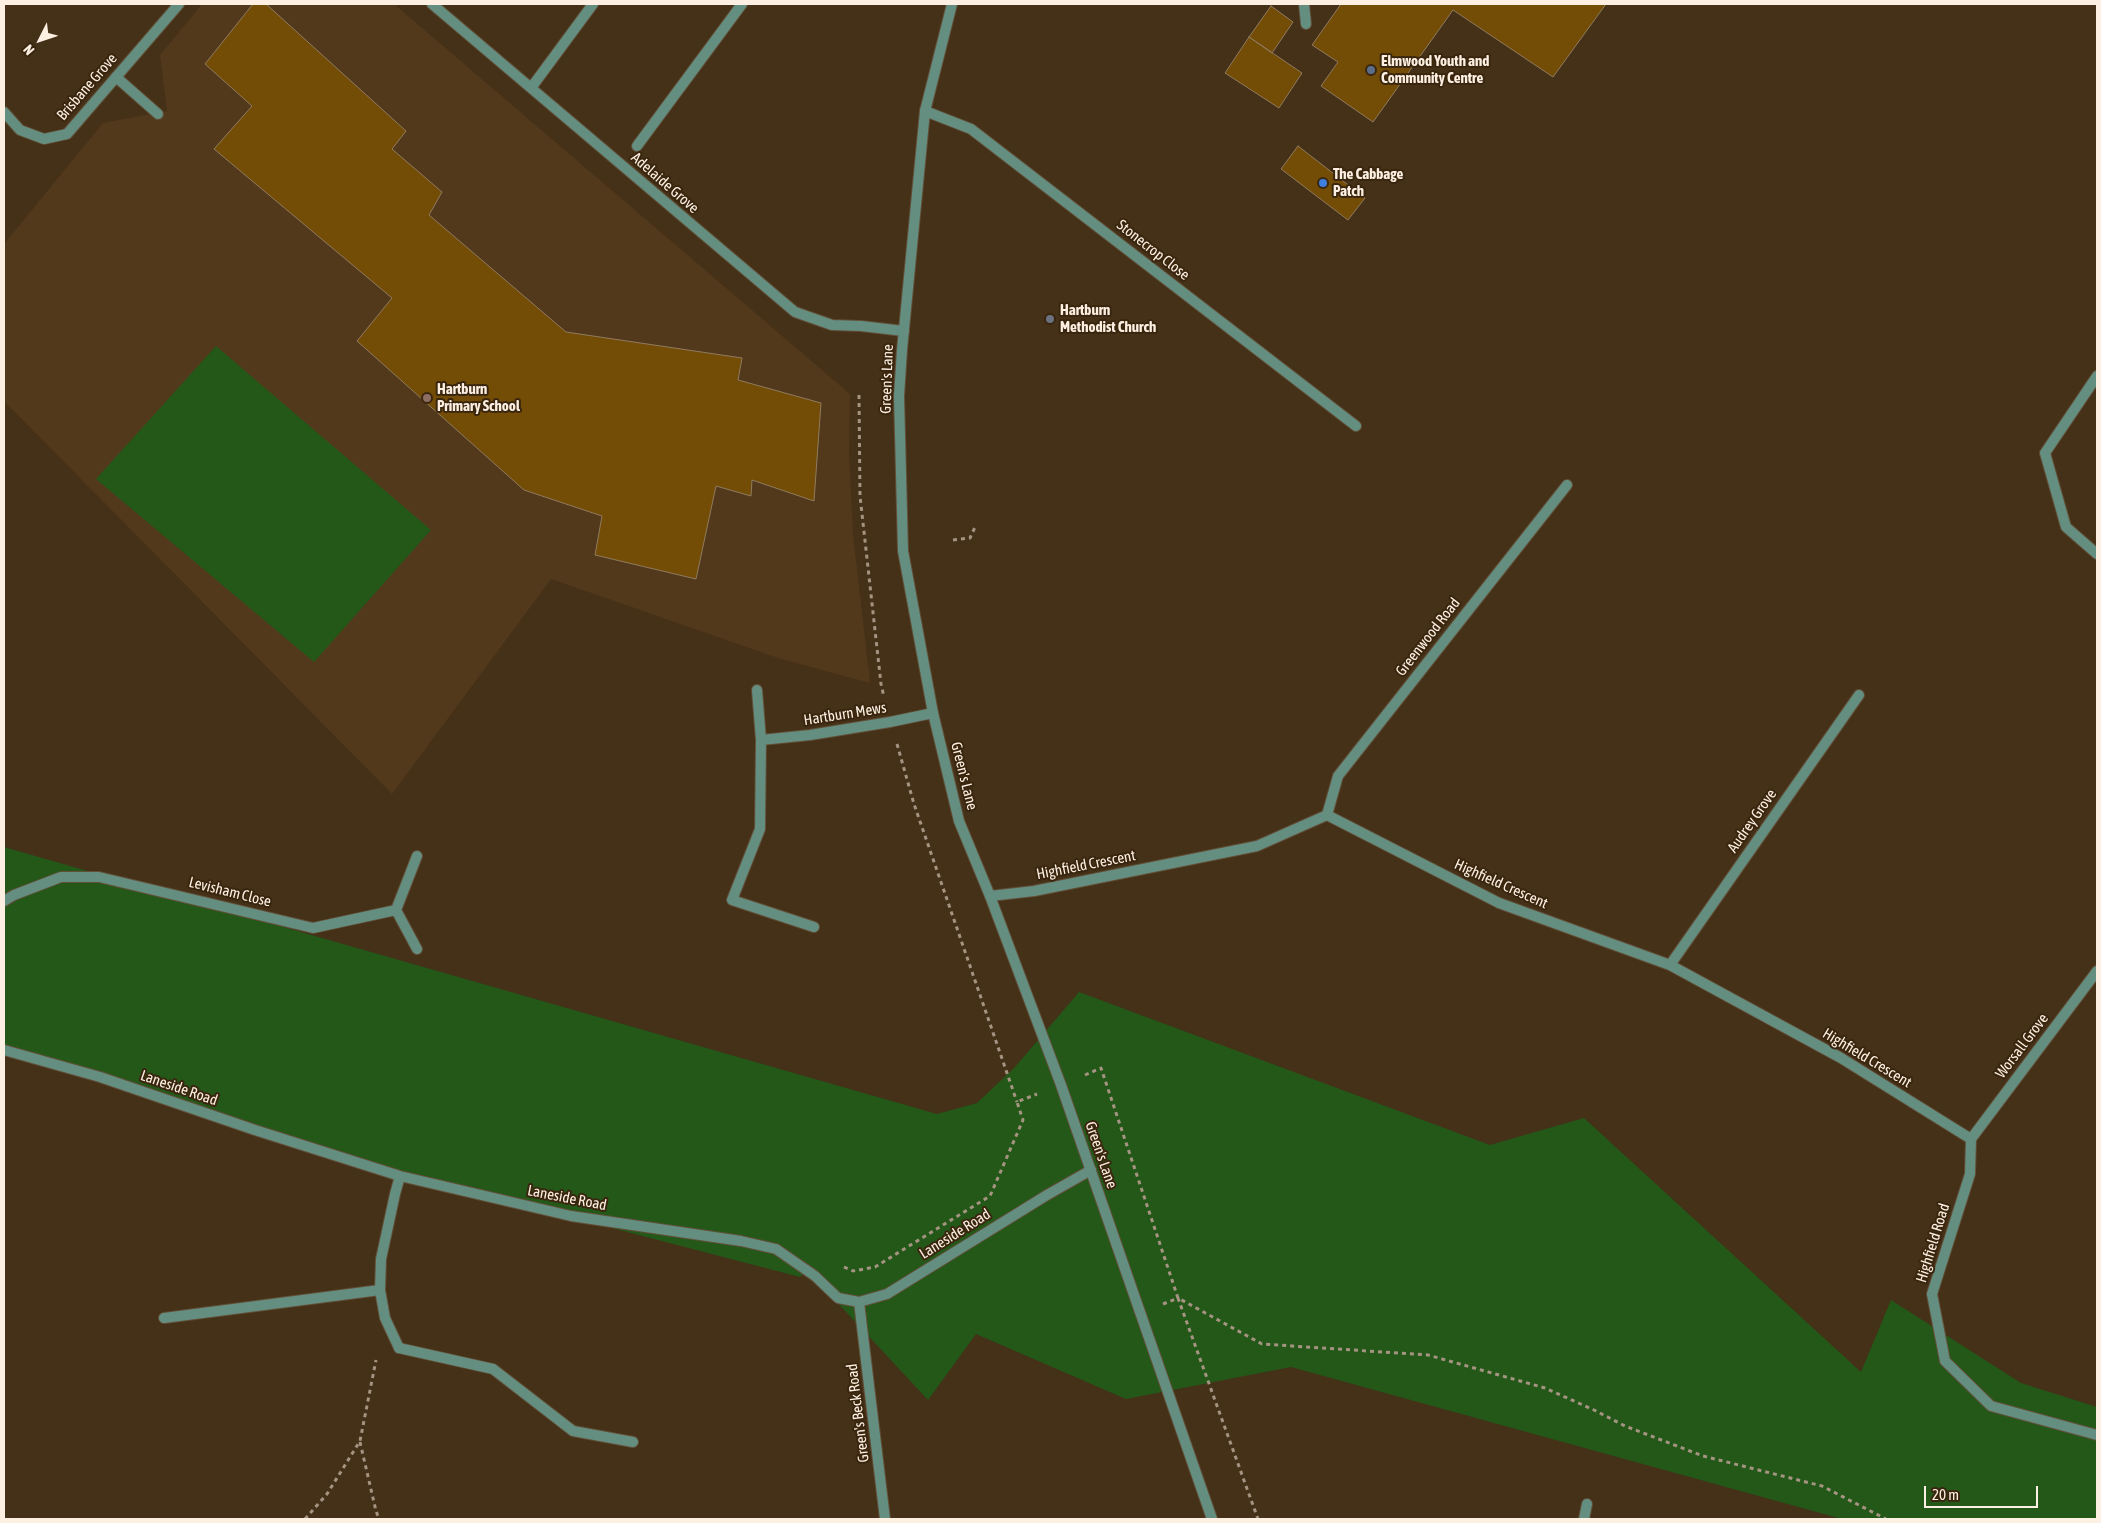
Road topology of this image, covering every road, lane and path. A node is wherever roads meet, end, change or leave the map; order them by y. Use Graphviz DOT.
graph roads {
  1 [pos="179,4"];
  2 [pos="432,4"];
  3 [pos="593,4"];
  4 [pos="742,4"];
  5 [pos="952,4"];
  6 [pos="1304,4"];
  7 [pos="1306,24"];
  8 [pos="116,77"];
  9 [pos="531,88"];
  10 [pos="925,111"];
  11 [pos="4,112"];
  12 [pos="158,114"];
  13 [pos="637,146"];
  14 [pos="904,331"];
  15 [pos="2097,376"];
  16 [pos="1356,426"];
  17 [pos="1567,485"];
  18 [pos="976,525"];
  19 [pos="953,540"];
  20 [pos="2097,554"];
  21 [pos="757,690"];
  22 [pos="1859,695"];
  23 [pos="932,713"];
  24 [pos="761,740"];
  25 [pos="1328,815"];
  26 [pos="417,856"];
  27 [pos="990,896"];
  28 [pos="4,901"];
  29 [pos="396,910"];
  30 [pos="814,927"];
  31 [pos="417,949"];
  32 [pos="1670,965"];
  33 [pos="2097,970"];
  34 [pos="4,1050"];
  35 [pos="1061,1085"];
  36 [pos="1970,1139"];
  37 [pos="1091,1170"];
  38 [pos="400,1176"];
  39 [pos="841,1266"];
  40 [pos="380,1290"];
  41 [pos="1178,1298"];
  42 [pos="859,1302"];
  43 [pos="164,1318"];
  44 [pos="385,1318"];
  45 [pos="2097,1435"];
  46 [pos="360,1441"];
  47 [pos="633,1442"];
  48 [pos="1587,1504"];
  49 [pos="304,1519"];
  50 [pos="379,1519"];
  51 [pos="885,1519"];
  52 [pos="1212,1519"];
  53 [pos="1258,1519"];
  54 [pos="1584,1519"];
  55 [pos="1886,1519"];
  1 -- 8 [label="street, Brisbane Grove"];
  2 -- 9 [label="street, Adelaide Grove"];
  3 -- 9 [label="street"];
  4 -- 13 [label="street"];
  5 -- 10 [label="street, Green's Lane"];
  6 -- 7 [label="street"];
  8 -- 11 [label="street, Brisbane Grove"];
  8 -- 12 [label="street"];
  9 -- 14 [label="street, Adelaide Grove"];
  10 -- 14 [label="street, Green's Lane"];
  10 -- 16 [label="street, Stonecrop Close"];
  14 -- 23 [label="street, Green's Lane"];
  15 -- 20 [label="street"];
  17 -- 25 [label="street, Greenwood Road"];
  18 -- 19 [label="path"];
  21 -- 24 [label="street"];
  22 -- 32 [label="street, Audrey Grove"];
  23 -- 24 [label="street, Hartburn Mews"];
  23 -- 27 [label="street, Green's Lane"];
  24 -- 30 [label="street"];
  25 -- 27 [label="street, Highfield Crescent"];
  25 -- 32 [label="street, Highfield Crescent"];
  26 -- 29 [label="street"];
  27 -- 35 [label="street, Green's Lane"];
  28 -- 29 [label="street, Levisham Close"];
  29 -- 31 [label="street"];
  32 -- 36 [label="street, Highfield Crescent"];
  33 -- 36 [label="street, Worsall Grove"];
  34 -- 38 [label="street, Laneside Road"];
  35 -- 37 [label="street, Green's Lane"];
  35 -- 39 [label="path"];
  35 -- 41 [label="path"];
  36 -- 45 [label="street, Highfield Road"];
  37 -- 42 [label="street, Laneside Road"];
  37 -- 52 [label="street, Green's Lane"];
  38 -- 40 [label="street"];
  38 -- 42 [label="street, Laneside Road"];
  40 -- 43 [label="street"];
  40 -- 44 [label="street"];
  41 -- 53 [label="path"];
  41 -- 55 [label="path"];
  42 -- 51 [label="street, Green's Beck Road"];
  44 -- 46 [label="path"];
  44 -- 47 [label="street"];
  46 -- 49 [label="path"];
  46 -- 50 [label="path"];
  48 -- 54 [label="street"];
}
